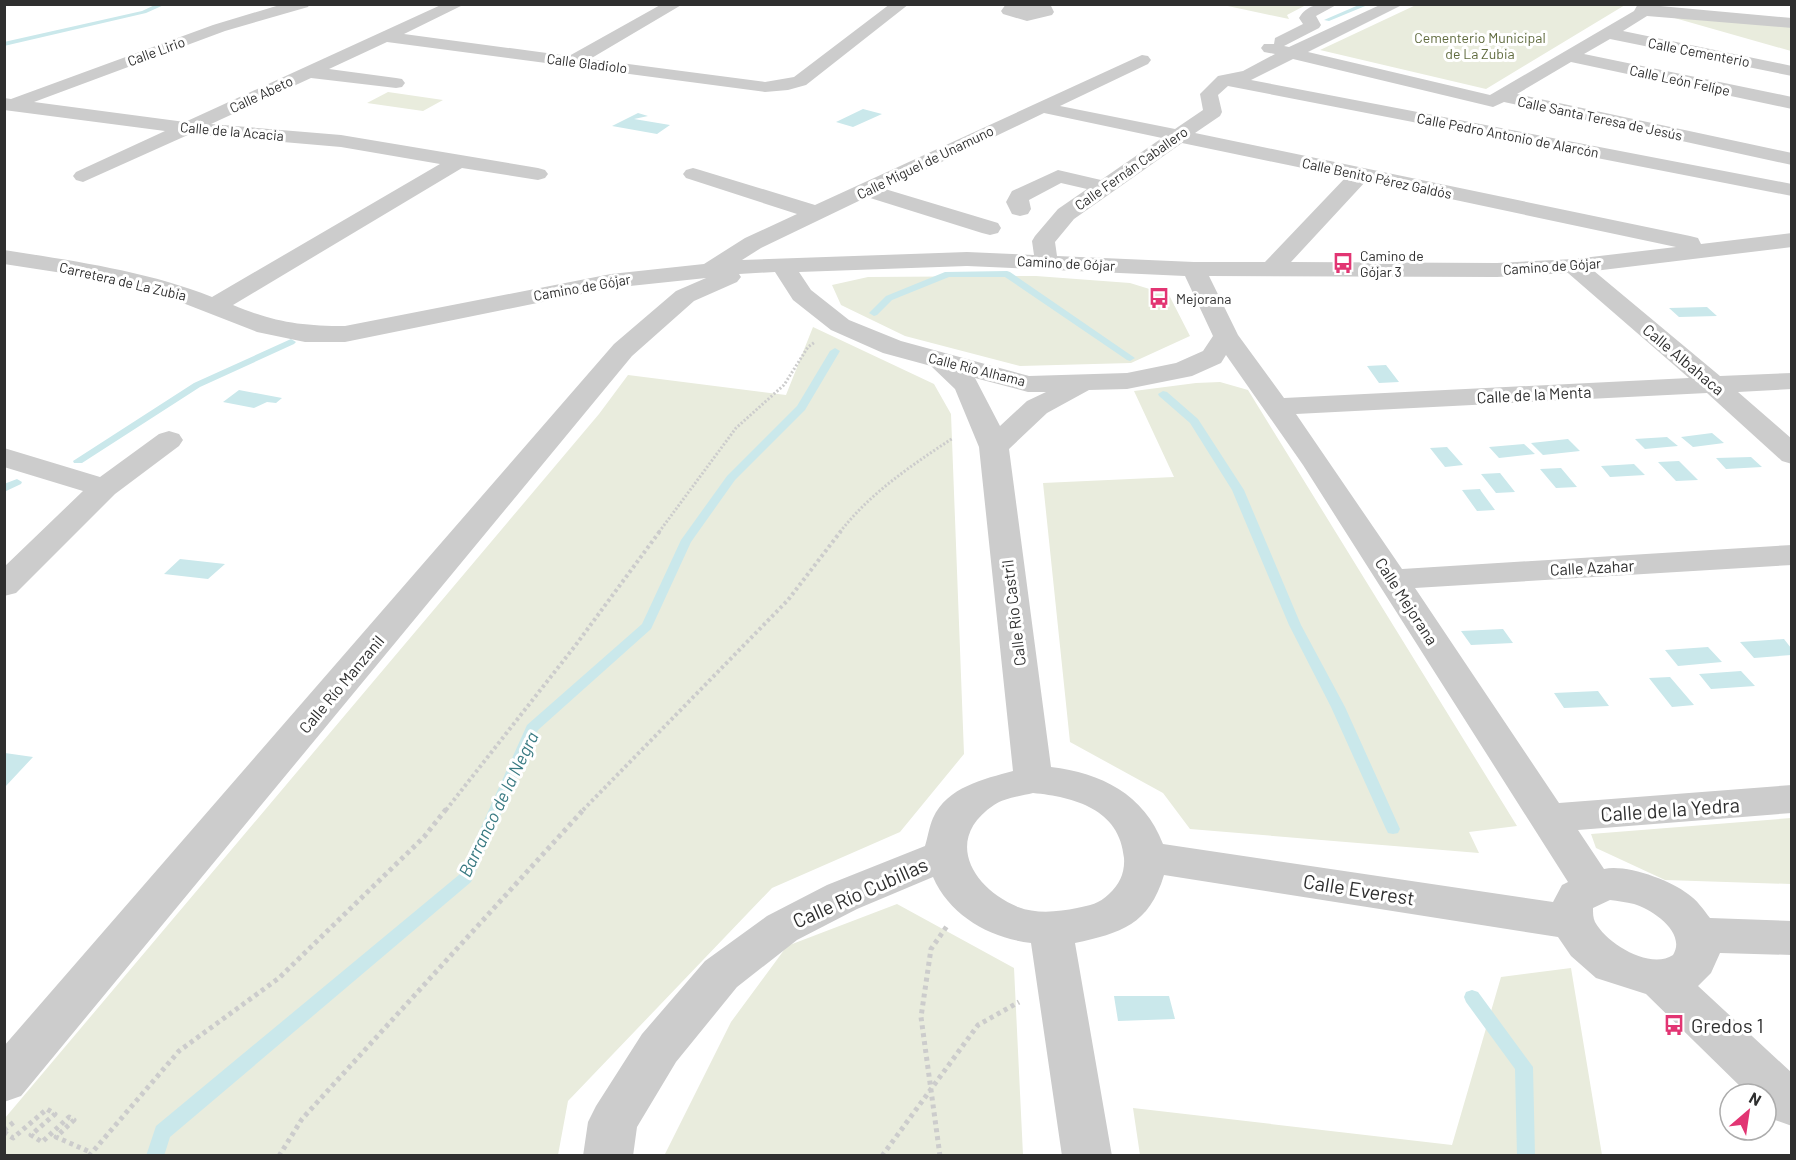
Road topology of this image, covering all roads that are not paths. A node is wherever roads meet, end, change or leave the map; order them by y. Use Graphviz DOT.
graph roads {
  1 [pos="302,4"];
  2 [pos="457,4"];
  3 [pos="675,4"];
  4 [pos="901,4"];
  5 [pos="1330,4"];
  6 [pos="1396,4"];
  7 [pos="1643,10"];
  8 [pos="1791,23"];
  9 [pos="1313,25"];
  10 [pos="1342,30"];
  11 [pos="1607,33"];
  12 [pos="1706,33"];
  13 [pos="385,37"];
  14 [pos="1750,45"];
  15 [pos="1270,48"];
  16 [pos="1291,52"];
  17 [pos="1568,56"];
  18 [pos="1791,56"];
  19 [pos="1142,60"];
  20 [pos="573,62"];
  21 [pos="1791,71"];
  22 [pos="309,72"];
  23 [pos="1224,80"];
  24 [pos="396,83"];
  25 [pos="1501,96"];
  26 [pos="1791,103"];
  27 [pos="8,104"];
  28 [pos="1040,107"];
  29 [pos="188,128"];
  30 [pos="1178,136"];
  31 [pos="1791,159"];
  32 [pos="459,161"];
  33 [pos="1084,162"];
  34 [pos="538,174"];
  35 [pos="693,174"];
  36 [pos="1360,175"];
  37 [pos="83,176"];
  38 [pos="1058,176"];
  39 [pos="1103,187"];
  40 [pos="866,190"];
  41 [pos="1791,190"];
  42 [pos="1020,209"];
  43 [pos="817,213"];
  44 [pos="990,228"];
  45 [pos="1791,240"];
  46 [pos="1715,249"];
  47 [pos="4,257"];
  48 [pos="1047,262"];
  49 [pos="767,265"];
  50 [pos="1091,265"];
  51 [pos="1574,266"];
  52 [pos="1194,268"];
  53 [pos="710,269"];
  54 [pos="1272,269"];
  55 [pos="677,285"];
  56 [pos="214,306"];
  57 [pos="1222,327"];
  58 [pos="345,334"];
  59 [pos="940,360"];
  60 [pos="1184,370"];
  61 [pos="1791,381"];
  62 [pos="1082,384"];
  63 [pos="1715,386"];
  64 [pos="1270,398"];
  65 [pos="989,432"];
  66 [pos="169,440"];
  67 [pos="1791,455"];
  68 [pos="4,457"];
  69 [pos="104,488"];
  70 [pos="1791,555"];
  71 [pos="1393,579"];
  72 [pos="4,586"];
  73 [pos="1033,779"];
  74 [pos="1791,800"];
  75 [pos="1549,818"];
  76 [pos="944,855"];
  77 [pos="1147,857"];
  78 [pos="1582,904"];
  79 [pos="1051,931"];
  80 [pos="1697,935"];
  81 [pos="1791,938"];
  82 [pos="1659,978"];
  83 [pos="4,1081"];
  84 [pos="1791,1105"];
  85 [pos="608,1155"];
  86 [pos="1087,1155"];
  1 -- 27 [label="street, Calle Lirio"];
  2 -- 13 [label="street, Calle Abeto"];
  3 -- 20 [label="street"];
  4 -- 20 [label="street, Calle Gladiolo"];
  5 -- 9 [label="street"];
  6 -- 10 [label="street"];
  7 -- 8 [label="street"];
  7 -- 11 [label="street"];
  7 -- 12 [label="street"];
  9 -- 10 [label="street"];
  9 -- 15 [label="street"];
  10 -- 16 [label="street"];
  11 -- 17 [label="street"];
  11 -- 21 [label="street, Calle Cementerio"];
  13 -- 20 [label="street, Calle Gladiolo"];
  13 -- 22 [label="street, Calle Abeto"];
  14 -- 18 [label="street"];
  15 -- 16 [label="street, Calle Santa Teresa de Jesús"];
  15 -- 23 [label="street, Calle Fernán Caballero"];
  16 -- 23 [label="street"];
  16 -- 25 [label="street, Calle Santa Teresa de Jesús"];
  17 -- 25 [label="street"];
  17 -- 26 [label="street, Calle León Felipe"];
  19 -- 28 [label="street, Calle Miguel de Unamuno"];
  22 -- 24 [label="street, Calle Abeto"];
  22 -- 29 [label="street, Calle Abeto"];
  23 -- 30 [label="street, Calle Fernán Caballero"];
  23 -- 41 [label="street, Calle Pedro Antonio de Alarcón"];
  25 -- 31 [label="street, Calle Santa Teresa de Jesús"];
  27 -- 29 [label="street, Calle de la Acacia"];
  28 -- 30 [label="street, Calle Benito Pérez Galdós"];
  28 -- 40 [label="street, Calle Miguel de Unamuno"];
  29 -- 32 [label="street, Calle de la Acacia"];
  29 -- 37 [label="street, Calle Abeto"];
  30 -- 36 [label="street, Calle Benito Pérez Galdós"];
  30 -- 39 [label="street, Calle Fernán Caballero"];
  32 -- 34 [label="street, Calle de la Acacia"];
  32 -- 56 [label="street"];
  33 -- 38 [label="street"];
  35 -- 43 [label="street"];
  36 -- 46 [label="street, Calle Benito Pérez Galdós"];
  36 -- 54 [label="street"];
  38 -- 39 [label="street"];
  38 -- 42 [label="street"];
  39 -- 48 [label="street, Calle Fernán Caballero"];
  40 -- 43 [label="street, Calle Miguel de Unamuno"];
  40 -- 44 [label="street"];
  43 -- 53 [label="street, Calle Miguel de Unamuno"];
  45 -- 46 [label="street, Camino de Gójar"];
  46 -- 51 [label="street, Camino de Gójar"];
  47 -- 56 [label="street, Carretera de La Zubia"];
  48 -- 49 [label="street, Camino de Gójar"];
  48 -- 50 [label="street, Camino de Gójar"];
  49 -- 53 [label="street, Camino de Gójar"];
  49 -- 55 [label="street, Calle Río Manzanil"];
  49 -- 59 [label="street, Calle Río Alhama"];
  50 -- 52 [label="street, Camino de Gójar"];
  50 -- 57 [label="street, Calle Mejorana"];
  51 -- 54 [label="street, Camino de Gójar"];
  51 -- 63 [label="street, Calle Albahaca"];
  52 -- 54 [label="street, Camino de Gójar"];
  52 -- 57 [label="street, Calle Mejorana"];
  53 -- 55 [label="street, Camino de Gójar"];
  55 -- 58 [label="street, Camino de Gójar"];
  55 -- 83 [label="street, Calle Río Manzanil"];
  56 -- 58 [label="street, Carretera de La Zubia"];
  57 -- 60 [label="street, Calle Río Alhama"];
  57 -- 64 [label="street, Calle Mejorana"];
  59 -- 62 [label="street, Calle Río Alhama"];
  59 -- 65 [label="street, Calle Río Castril"];
  60 -- 62 [label="street, Calle Río Alhama"];
  60 -- 64 [label="street"];
  61 -- 63 [label="street, Calle de la Menta"];
  62 -- 65 [label="street"];
  63 -- 64 [label="street, Calle de la Menta"];
  63 -- 67 [label="street, Calle Albahaca"];
  64 -- 71 [label="street, Calle Mejorana"];
  65 -- 73 [label="street, Calle Río Castril"];
  66 -- 69 [label="street"];
  68 -- 69 [label="street"];
  69 -- 72 [label="street"];
  70 -- 71 [label="street, Calle Azahar"];
  71 -- 75 [label="street, Calle Mejorana"];
  73 -- 76 [label="street"];
  73 -- 77 [label="street"];
  74 -- 75 [label="street, Calle de la Yedra"];
  75 -- 78 [label="street, Calle Mejorana"];
  76 -- 79 [label="street"];
  76 -- 85 [label="street, Calle Río Cubillas"];
  77 -- 78 [label="street, Calle Everest"];
  77 -- 79 [label="street"];
  78 -- 80 [label="street"];
  78 -- 82 [label="street"];
  79 -- 86 [label="street"];
  80 -- 81 [label="street"];
  80 -- 82 [label="street"];
  82 -- 84 [label="street"];
}
